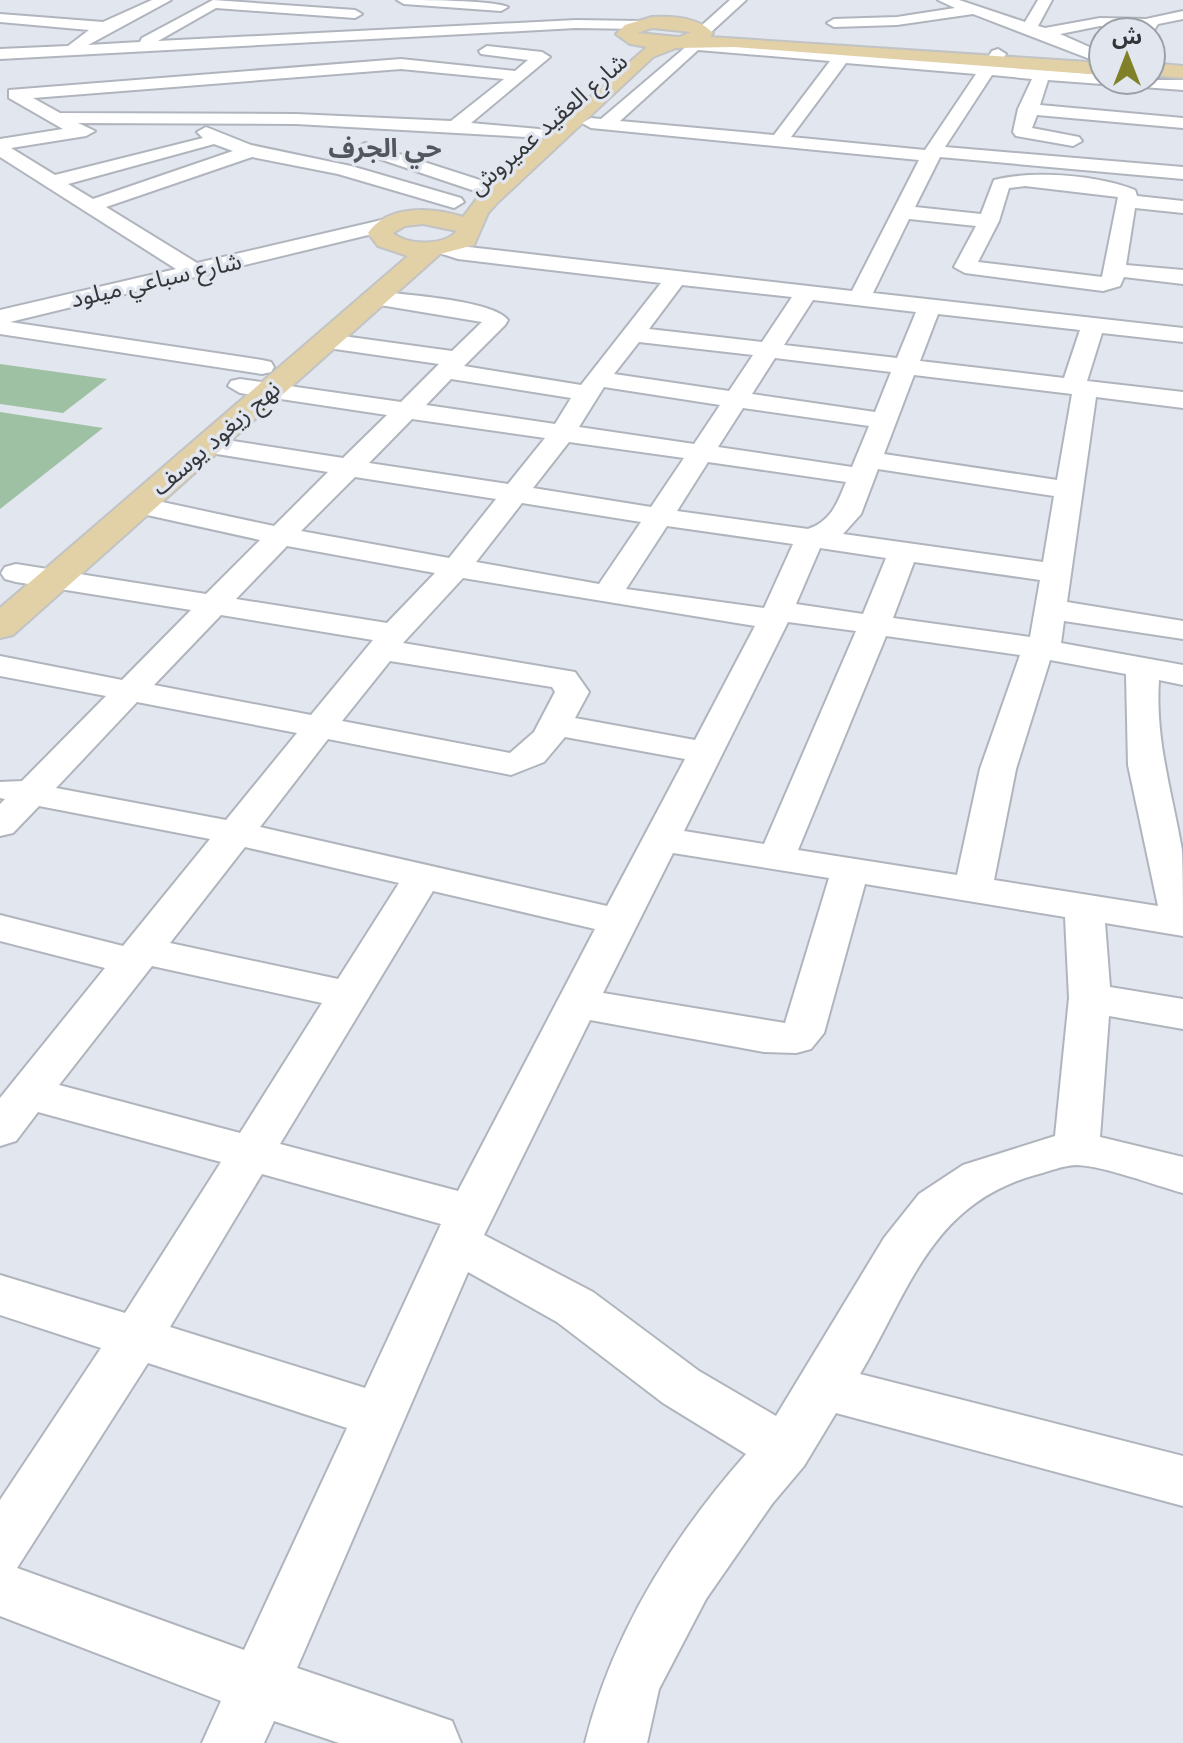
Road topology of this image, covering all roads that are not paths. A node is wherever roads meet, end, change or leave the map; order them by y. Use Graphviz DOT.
graph roads {
  1 [pos="127,0"];
  2 [pos="404,0"];
  3 [pos="713,0"];
  4 [pos="739,0"];
  5 [pos="920,0"];
  6 [pos="945,0"];
  7 [pos="1045,0"];
  8 [pos="162,1"];
  9 [pos="1175,1"];
  10 [pos="1183,1"];
  11 [pos="217,2"];
  12 [pos="438,3"];
  13 [pos="682,6"];
  14 [pos="513,8"];
  15 [pos="543,10"];
  16 [pos="972,10"];
  17 [pos="0,18"];
  18 [pos="904,19"];
  19 [pos="30,21"];
  20 [pos="1087,23"];
  21 [pos="106,27"];
  22 [pos="642,28"];
  23 [pos="1037,31"];
  24 [pos="689,33"];
  25 [pos="413,34"];
  26 [pos="0,37"];
  27 [pos="816,40"];
  28 [pos="945,41"];
  29 [pos="138,46"];
  30 [pos="444,48"];
  31 [pos="71,50"];
  32 [pos="474,50"];
  33 [pos="1087,52"];
  34 [pos="0,54"];
  35 [pos="837,63"];
  36 [pos="401,64"];
  37 [pos="989,67"];
  38 [pos="1087,67"];
  39 [pos="309,73"];
  40 [pos="9,76"];
  41 [pos="520,76"];
  42 [pos="1087,81"];
  43 [pos="1040,82"];
  44 [pos="362,88"];
  45 [pos="1160,96"];
  46 [pos="336,103"];
  47 [pos="1183,106"];
  48 [pos="1027,109"];
  49 [pos="237,115"];
  50 [pos="1095,115"];
  51 [pos="53,118"];
  52 [pos="311,119"];
  53 [pos="564,120"];
  54 [pos="1183,123"];
  55 [pos="606,124"];
  56 [pos="391,126"];
  57 [pos="456,126"];
  58 [pos="79,131"];
  59 [pos="539,134"];
  60 [pos="212,136"];
  61 [pos="779,141"];
  62 [pos="1087,143"];
  63 [pos="0,148"];
  64 [pos="365,148"];
  65 [pos="254,150"];
  66 [pos="932,153"];
  67 [pos="1081,163"];
  68 [pos="332,167"];
  69 [pos="1183,173"];
  70 [pos="52,182"];
  71 [pos="1074,185"];
  72 [pos="479,186"];
  73 [pos="1127,201"];
  74 [pos="454,202"];
  75 [pos="90,206"];
  76 [pos="1183,207"];
  77 [pos="903,212"];
  78 [pos="989,221"];
  79 [pos="394,233"];
  80 [pos="467,235"];
  81 [pos="436,248"];
  82 [pos="530,258"];
  83 [pos="1114,270"];
  84 [pos="196,272"];
  85 [pos="678,276"];
  86 [pos="1183,277"];
  87 [pos="807,292"];
  88 [pos="376,298"];
  89 [pos="859,298"];
  90 [pos="929,307"];
  91 [pos="0,317"];
  92 [pos="1093,326"];
  93 [pos="0,327"];
  94 [pos="634,334"];
  95 [pos="1183,335"];
  96 [pos="328,341"];
  97 [pos="768,351"];
  98 [pos="451,365"];
  99 [pos="906,367"];
  100 [pos="257,381"];
  101 [pos="592,386"];
  102 [pos="1079,388"];
  103 [pos="1183,400"];
  104 [pos="737,401"];
  105 [pos="409,410"];
  106 [pos="884,421"];
  107 [pos="564,431"];
  108 [pos="207,445"];
  109 [pos="701,452"];
  110 [pos="350,466"];
  111 [pos="865,468"];
  112 [pos="1067,490"];
  113 [pos="514,494"];
  114 [pos="139,505"];
  115 [pos="661,517"];
  116 [pos="280,536"];
  117 [pos="810,538"];
  118 [pos="903,551"];
  119 [pos="456,568"];
  120 [pos="1056,573"];
  121 [pos="55,579"];
  122 [pos="8,580"];
  123 [pos="607,595"];
  124 [pos="215,604"];
  125 [pos="1049,609"];
  126 [pos="776,615"];
  127 [pos="874,624"];
  128 [pos="0,627"];
  129 [pos="1183,630"];
  130 [pos="389,642"];
  131 [pos="1041,648"];
  132 [pos="0,666"];
  133 [pos="1143,669"];
  134 [pos="1183,675"];
  135 [pos="134,690"];
  136 [pos="555,725"];
  137 [pos="320,730"];
  138 [pos="705,752"];
  139 [pos="14,791"];
  140 [pos="0,825"];
  141 [pos="235,833"];
  142 [pos="659,839"];
  143 [pos="777,856"];
  144 [pos="851,868"];
  145 [pos="422,877"];
  146 [pos="973,889"];
  147 [pos="1084,908"];
  148 [pos="620,922"];
  149 [pos="1182,923"];
  150 [pos="0,928"];
  151 [pos="137,956"];
  152 [pos="349,995"];
  153 [pos="1090,998"];
  154 [pos="578,1003"];
  155 [pos="1183,1014"];
  156 [pos="10,1113"];
  157 [pos="1076,1148"];
  158 [pos="251,1153"];
  159 [pos="1183,1175"];
  160 [pos="464,1228"];
  161 [pos="0,1295"];
  162 [pos="137,1337"];
  163 [pos="824,1387"];
  164 [pos="382,1416"];
  165 [pos="785,1449"];
  166 [pos="1183,1481"];
  167 [pos="0,1548"];
  168 [pos="0,1589"];
  169 [pos="260,1686"];
  170 [pos="233,1743"];
  171 [pos="430,1743"];
  172 [pos="616,1743"];
  1 -- 8 [label="street"];
  2 -- 12 [label="street"];
  3 -- 24 [label="main road, شارع العقيد عميروش"];
  4 -- 24 [label="street"];
  5 -- 18 [label="street"];
  6 -- 16 [label="street"];
  7 -- 23 [label="street"];
  8 -- 21 [label="street"];
  9 -- 10 [label="street"];
  11 -- 25 [label="street"];
  11 -- 29 [label="street"];
  12 -- 14 [label="street"];
  12 -- 25 [label="street"];
  13 -- 22 [label="main road, شارع العقيد عميروش"];
  15 -- 22 [label="street"];
  16 -- 18 [label="street"];
  16 -- 23 [label="street"];
  17 -- 19 [label="street"];
  18 -- 27 [label="street"];
  18 -- 28 [label="street"];
  19 -- 21 [label="street"];
  19 -- 26 [label="street"];
  20 -- 23 [label="street"];
  21 -- 31 [label="street"];
  22 -- 24 [label="main road"];
  22 -- 25 [label="street"];
  22 -- 53 [label="main road, شارع العقيد عميروش"];
  23 -- 33 [label="street"];
  24 -- 27 [label="main road"];
  24 -- 37 [label="main road"];
  24 -- 53 [label="main road, شارع العقيد عميروش"];
  25 -- 29 [label="street"];
  25 -- 30 [label="street"];
  25 -- 36 [label="street"];
  25 -- 40 [label="street"];
  27 -- 28 [label="main road"];
  28 -- 37 [label="main road"];
  29 -- 31 [label="street"];
  31 -- 34 [label="street"];
  32 -- 41 [label="street"];
  35 -- 37 [label="street"];
  35 -- 55 [label="street"];
  35 -- 61 [label="street"];
  36 -- 39 [label="street"];
  36 -- 41 [label="street"];
  36 -- 44 [label="street"];
  37 -- 38 [label="main road"];
  37 -- 43 [label="street"];
  37 -- 66 [label="street"];
  39 -- 40 [label="street"];
  39 -- 49 [label="street"];
  40 -- 51 [label="street"];
  41 -- 57 [label="street"];
  42 -- 43 [label="street"];
  43 -- 48 [label="street"];
  43 -- 50 [label="street"];
  45 -- 47 [label="street"];
  46 -- 52 [label="street"];
  48 -- 50 [label="street"];
  48 -- 62 [label="street"];
  49 -- 51 [label="street"];
  49 -- 52 [label="street"];
  50 -- 54 [label="street"];
  50 -- 62 [label="street"];
  51 -- 58 [label="street"];
  52 -- 56 [label="street"];
  53 -- 55 [label="street"];
  53 -- 59 [label="main road, شارع العقيد عميروش"];
  53 -- 80 [label="main road, شارع العقيد عميروش"];
  55 -- 61 [label="street"];
  56 -- 57 [label="street"];
  56 -- 60 [label="street"];
  56 -- 64 [label="street"];
  57 -- 59 [label="street"];
  58 -- 60 [label="street"];
  58 -- 63 [label="street"];
  59 -- 72 [label="main road, شارع العقيد عميروش"];
  60 -- 65 [label="street"];
  60 -- 70 [label="street"];
  61 -- 66 [label="street"];
  62 -- 67 [label="street"];
  63 -- 70 [label="street"];
  64 -- 68 [label="street"];
  64 -- 72 [label="street"];
  65 -- 68 [label="street"];
  65 -- 75 [label="street"];
  66 -- 67 [label="street"];
  66 -- 77 [label="street"];
  67 -- 69 [label="street"];
  67 -- 71 [label="street"];
  68 -- 74 [label="street"];
  70 -- 75 [label="street"];
  71 -- 73 [label="street"];
  71 -- 78 [label="street"];
  72 -- 74 [label="main road, شارع العقيد عميروش"];
  73 -- 76 [label="street"];
  73 -- 83 [label="street"];
  74 -- 79 [label="main road, شارع العقيد عميروش"];
  75 -- 84 [label="street"];
  77 -- 78 [label="street"];
  77 -- 89 [label="street"];
  78 -- 83 [label="street"];
  79 -- 80 [label="main road"];
  79 -- 81 [label="main road"];
  79 -- 84 [label="street, شارع سباعي ميلود"];
  79 -- 100 [label="main road, نهج زيغود يوسف"];
  80 -- 81 [label="main road"];
  80 -- 82 [label="street"];
  81 -- 82 [label="street"];
  81 -- 88 [label="main road, نهج زيغود يوسف"];
  82 -- 85 [label="street"];
  83 -- 86 [label="street"];
  84 -- 91 [label="street, شارع سباعي ميلود"];
  85 -- 87 [label="street"];
  85 -- 94 [label="street"];
  87 -- 89 [label="street"];
  87 -- 97 [label="street"];
  88 -- 96 [label="main road, نهج زيغود يوسف"];
  88 -- 98 [label="street"];
  89 -- 90 [label="street"];
  90 -- 92 [label="street"];
  90 -- 99 [label="street"];
  92 -- 95 [label="street"];
  92 -- 102 [label="street"];
  93 -- 100 [label="street"];
  94 -- 97 [label="street"];
  94 -- 101 [label="street"];
  96 -- 98 [label="street"];
  96 -- 100 [label="main road, نهج زيغود يوسف"];
  97 -- 99 [label="street"];
  97 -- 104 [label="street"];
  98 -- 101 [label="street"];
  98 -- 105 [label="street"];
  99 -- 102 [label="street"];
  99 -- 106 [label="street"];
  100 -- 105 [label="street"];
  100 -- 108 [label="main road, نهج زيغود يوسف"];
  100 -- 122 [label="main road, نهج زيغود يوسف"];
  101 -- 104 [label="street"];
  101 -- 107 [label="street"];
  102 -- 103 [label="street"];
  102 -- 112 [label="street"];
  104 -- 106 [label="street"];
  104 -- 109 [label="street"];
  105 -- 107 [label="street"];
  105 -- 110 [label="street"];
  106 -- 111 [label="street"];
  107 -- 109 [label="street"];
  107 -- 113 [label="street"];
  108 -- 110 [label="street"];
  108 -- 114 [label="main road, نهج زيغود يوسف"];
  109 -- 111 [label="street"];
  109 -- 115 [label="street"];
  110 -- 113 [label="street"];
  110 -- 116 [label="street"];
  111 -- 112 [label="street"];
  111 -- 117 [label="street"];
  112 -- 120 [label="street"];
  113 -- 115 [label="street"];
  113 -- 119 [label="street"];
  114 -- 116 [label="street"];
  114 -- 121 [label="main road, نهج زيغود يوسف"];
  115 -- 117 [label="street"];
  115 -- 123 [label="street"];
  116 -- 119 [label="street"];
  116 -- 124 [label="street"];
  117 -- 118 [label="street"];
  117 -- 126 [label="street"];
  118 -- 120 [label="street"];
  118 -- 127 [label="street"];
  119 -- 123 [label="street"];
  119 -- 130 [label="street"];
  120 -- 125 [label="street"];
  121 -- 122 [label="street"];
  121 -- 124 [label="street"];
  121 -- 128 [label="main road, نهج زيغود يوسف"];
  123 -- 126 [label="street"];
  124 -- 130 [label="street"];
  124 -- 135 [label="street"];
  125 -- 129 [label="street"];
  125 -- 131 [label="street"];
  126 -- 127 [label="street"];
  126 -- 138 [label="street"];
  127 -- 131 [label="street"];
  127 -- 143 [label="street"];
  130 -- 136 [label="street"];
  130 -- 137 [label="street"];
  131 -- 133 [label="street"];
  131 -- 146 [label="street"];
  132 -- 135 [label="street"];
  133 -- 134 [label="street"];
  133 -- 149 [label="street"];
  135 -- 137 [label="street"];
  135 -- 139 [label="street"];
  136 -- 137 [label="street"];
  136 -- 138 [label="street"];
  137 -- 141 [label="street"];
  138 -- 142 [label="street"];
  139 -- 140 [label="street"];
  139 -- 141 [label="street"];
  141 -- 145 [label="street"];
  141 -- 151 [label="street"];
  142 -- 143 [label="street"];
  142 -- 148 [label="street"];
  143 -- 144 [label="street"];
  144 -- 146 [label="street"];
  144 -- 154 [label="street"];
  145 -- 148 [label="street"];
  145 -- 152 [label="street"];
  146 -- 147 [label="street"];
  147 -- 149 [label="street"];
  147 -- 153 [label="street"];
  148 -- 154 [label="street"];
  150 -- 151 [label="street"];
  151 -- 152 [label="street"];
  151 -- 156 [label="street"];
  152 -- 158 [label="street"];
  153 -- 155 [label="street"];
  153 -- 157 [label="street"];
  154 -- 160 [label="street"];
  156 -- 158 [label="street"];
  157 -- 159 [label="street"];
  157 -- 163 [label="street"];
  158 -- 160 [label="street"];
  158 -- 162 [label="street"];
  160 -- 164 [label="street"];
  160 -- 165 [label="street"];
  161 -- 162 [label="street"];
  162 -- 164 [label="street"];
  162 -- 167 [label="street"];
  163 -- 165 [label="street"];
  163 -- 166 [label="street"];
  164 -- 169 [label="street"];
  165 -- 172 [label="street"];
  168 -- 169 [label="street"];
  169 -- 170 [label="street"];
  169 -- 171 [label="street"];
}
